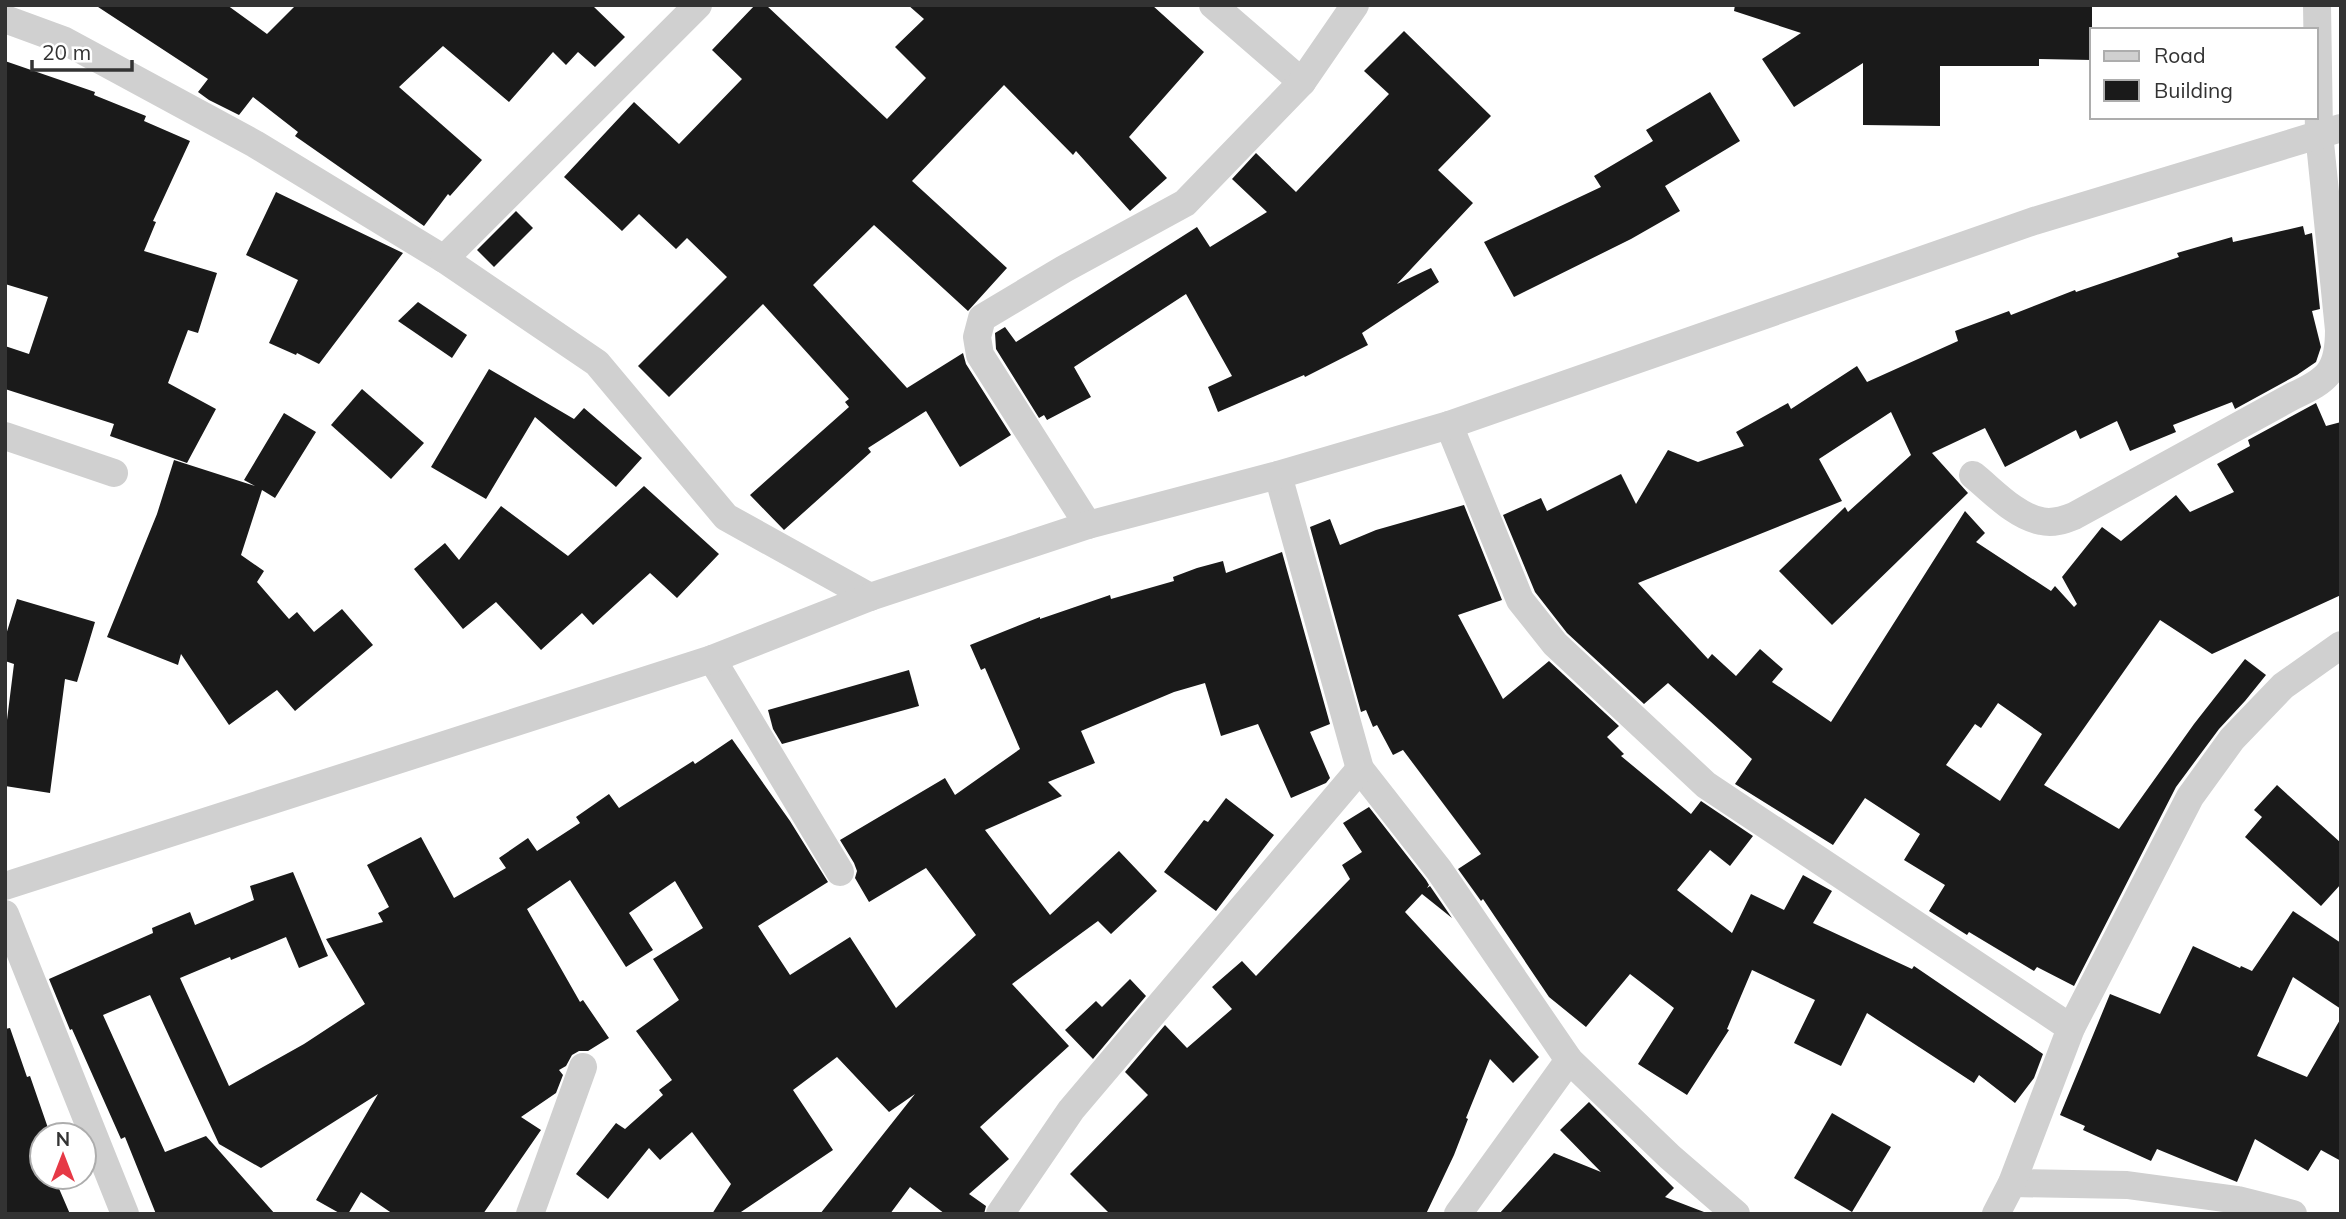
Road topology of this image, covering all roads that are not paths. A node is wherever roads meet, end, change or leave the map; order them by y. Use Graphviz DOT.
graph roads {
  1 [pos="698,5"];
  2 [pos="1213,5"];
  3 [pos="1356,5"];
  4 [pos="2317,5"];
  5 [pos="5,19"];
  6 [pos="1302,82"];
  7 [pos="2330,131"];
  8 [pos="444,259"];
  9 [pos="1449,425"];
  10 [pos="5,436"];
  11 [pos="114,473"];
  12 [pos="1278,475"];
  13 [pos="1973,475"];
  14 [pos="1088,525"];
  15 [pos="870,597"];
  16 [pos="2341,645"];
  17 [pos="712,659"];
  18 [pos="1360,769"];
  19 [pos="840,872"];
  20 [pos="5,886"];
  21 [pos="5,914"];
  22 [pos="2071,1028"];
  23 [pos="1569,1060"];
  24 [pos="583,1067"];
  25 [pos="2012,1183"];
  26 [pos="125,1214"];
  27 [pos="530,1214"];
  28 [pos="1000,1214"];
  29 [pos="1458,1214"];
  30 [pos="1736,1214"];
  31 [pos="1996,1214"];
  32 [pos="2293,1214"];
  1 -- 8 [label="street"];
  2 -- 6 [label="street"];
  3 -- 6 [label="street"];
  4 -- 7 [label="street"];
  5 -- 8 [label="street"];
  6 -- 14 [label="street"];
  7 -- 9 [label="street"];
  7 -- 13 [label="street"];
  8 -- 15 [label="street"];
  9 -- 12 [label="street"];
  9 -- 22 [label="street"];
  10 -- 11 [label="street"];
  12 -- 14 [label="street"];
  12 -- 18 [label="street"];
  14 -- 15 [label="street"];
  15 -- 17 [label="street"];
  16 -- 22 [label="street"];
  17 -- 19 [label="street"];
  17 -- 20 [label="street"];
  18 -- 23 [label="street"];
  18 -- 28 [label="street"];
  21 -- 26 [label="street"];
  22 -- 25 [label="street"];
  23 -- 29 [label="street"];
  23 -- 30 [label="street"];
  24 -- 27 [label="street"];
  25 -- 31 [label="street"];
  25 -- 32 [label="street"];
}
